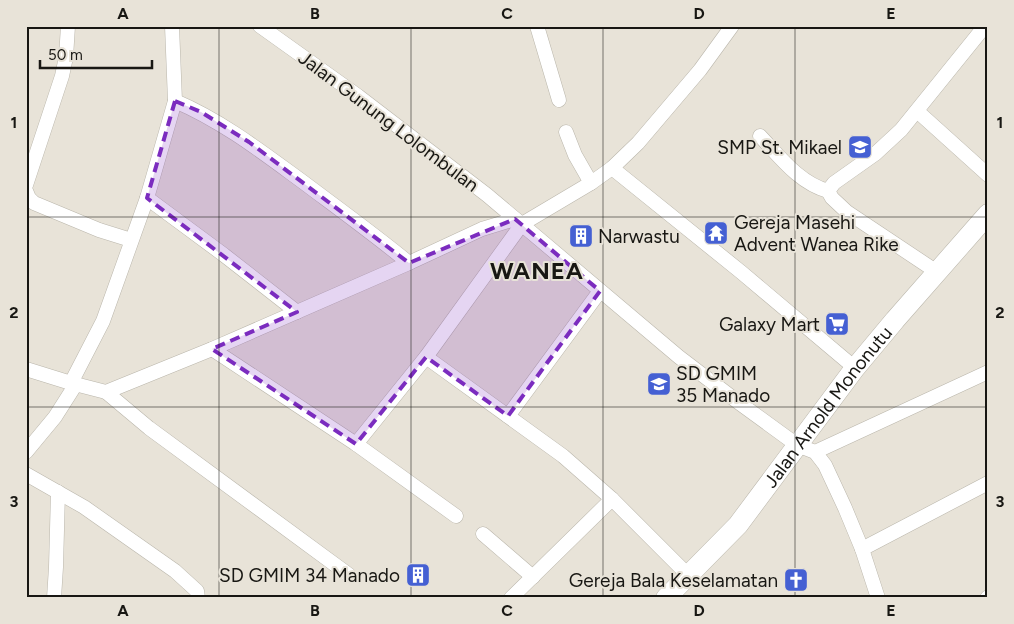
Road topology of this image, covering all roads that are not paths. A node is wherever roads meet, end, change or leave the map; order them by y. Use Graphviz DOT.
graph roads {
  1 [pos="68,26"];
  2 [pos="172,26"];
  3 [pos="260,26"];
  4 [pos="537,26"];
  5 [pos="732,26"];
  6 [pos="986,28"];
  7 [pos="559,100"];
  8 [pos="175,101"];
  9 [pos="917,111"];
  10 [pos="566,132"];
  11 [pos="760,136"];
  12 [pos="612,168"];
  13 [pos="988,175"];
  14 [pos="591,182"];
  15 [pos="26,185"];
  16 [pos="26,191"];
  17 [pos="828,191"];
  18 [pos="147,198"];
  19 [pos="988,214"];
  20 [pos="519,222"];
  21 [pos="131,240"];
  22 [pos="410,263"];
  23 [pos="937,272"];
  24 [pos="600,291"];
  25 [pos="297,312"];
  26 [pos="212,349"];
  27 [pos="426,357"];
  28 [pos="855,368"];
  29 [pos="26,369"];
  30 [pos="988,372"];
  31 [pos="74,384"];
  32 [pos="106,392"];
  33 [pos="508,416"];
  34 [pos="356,444"];
  35 [pos="806,449"];
  36 [pos="26,452"];
  37 [pos="26,474"];
  38 [pos="988,483"];
  39 [pos="58,492"];
  40 [pos="612,499"];
  41 [pos="456,516"];
  42 [pos="483,534"];
  43 [pos="862,549"];
  44 [pos="688,575"];
  45 [pos="348,576"];
  46 [pos="533,578"];
  47 [pos="670,596"];
  48 [pos="54,598"];
  49 [pos="198,598"];
  50 [pos="511,598"];
  51 [pos="878,598"];
  1 -- 15 [label="street"];
  2 -- 8 [label="street"];
  3 -- 20 [label="street, Jalan Gunung Lolombulan"];
  4 -- 7 [label="street"];
  5 -- 12 [label="street"];
  6 -- 9 [label="street"];
  8 -- 18 [label="street"];
  8 -- 22 [label="street"];
  9 -- 13 [label="street"];
  9 -- 17 [label="street"];
  10 -- 14 [label="street"];
  11 -- 17 [label="street"];
  12 -- 14 [label="street"];
  12 -- 28 [label="street"];
  14 -- 20 [label="street"];
  16 -- 21 [label="street"];
  17 -- 23 [label="street"];
  18 -- 21 [label="street"];
  18 -- 25 [label="street"];
  19 -- 23 [label="street, Jalan Arnold Mononutu"];
  20 -- 22 [label="street"];
  20 -- 24 [label="street, Jalan Gunung Lolombulan"];
  20 -- 27 [label="street"];
  21 -- 31 [label="street"];
  22 -- 25 [label="street"];
  23 -- 28 [label="street, Jalan Arnold Mononutu"];
  24 -- 33 [label="street"];
  24 -- 35 [label="street, Jalan Gunung Lolombulan"];
  25 -- 26 [label="street"];
  26 -- 32 [label="street"];
  26 -- 34 [label="street"];
  27 -- 33 [label="street"];
  27 -- 34 [label="street"];
  28 -- 35 [label="street, Jalan Arnold Mononutu"];
  29 -- 31 [label="street"];
  30 -- 35 [label="street"];
  31 -- 32 [label="street"];
  31 -- 36 [label="street"];
  32 -- 45 [label="street"];
  33 -- 40 [label="street"];
  34 -- 41 [label="street"];
  35 -- 43 [label="street, Jalan Gunung Lolombulan"];
  35 -- 44 [label="street, Jalan Arnold Mononutu"];
  37 -- 39 [label="street"];
  38 -- 43 [label="street"];
  39 -- 48 [label="street"];
  39 -- 49 [label="street"];
  40 -- 44 [label="street"];
  40 -- 46 [label="street"];
  42 -- 46 [label="street"];
  43 -- 51 [label="street, Jalan Gunung Lolombulan"];
  44 -- 47 [label="street, Jalan Arnold Mononutu"];
  46 -- 50 [label="street"];
}
